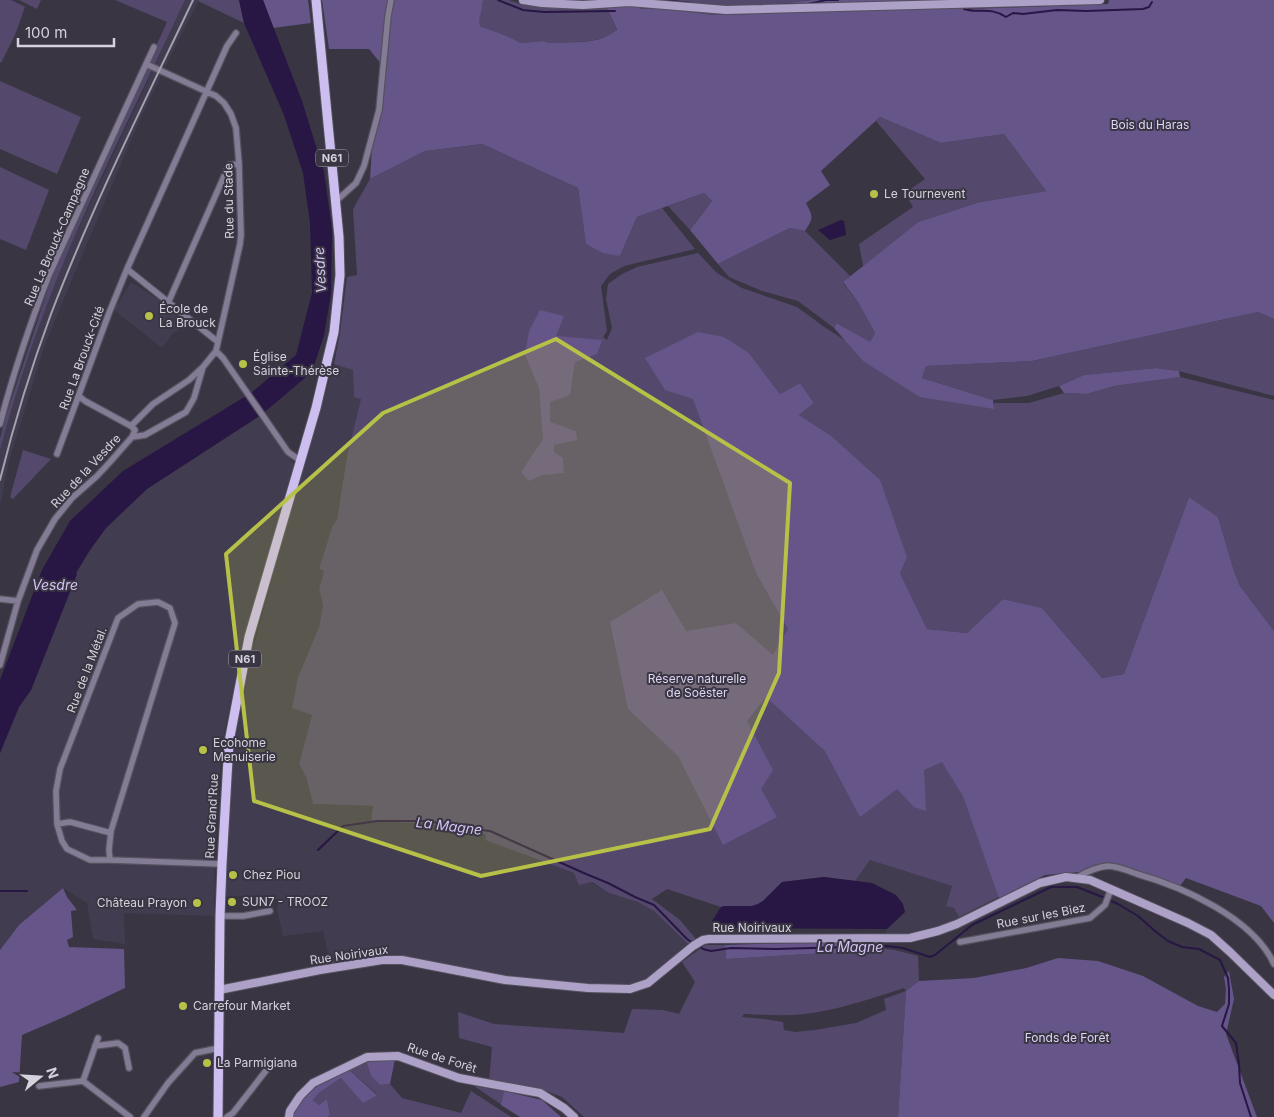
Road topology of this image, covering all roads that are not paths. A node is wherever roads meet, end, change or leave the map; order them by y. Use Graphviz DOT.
graph roads {
  1 [pos="316,0"];
  2 [pos="391,0"];
  3 [pos="523,0"];
  4 [pos="1100,0"];
  5 [pos="236,33"];
  6 [pos="154,47"];
  7 [pos="146,64"];
  8 [pos="206,91"];
  9 [pos="239,164"];
  10 [pos="336,201"];
  11 [pos="127,269"];
  12 [pos="168,303"];
  13 [pos="218,342"];
  14 [pos="216,351"];
  15 [pos="203,367"];
  16 [pos="79,396"];
  17 [pos="0,424"];
  18 [pos="131,426"];
  19 [pos="132,437"];
  20 [pos="58,454"];
  21 [pos="301,461"];
  22 [pos="0,599"];
  23 [pos="18,601"];
  24 [pos="0,665"];
  25 [pos="57,824"];
  26 [pos="111,834"];
  27 [pos="110,860"];
  28 [pos="222,864"];
  29 [pos="1075,878"];
  30 [pos="1110,893"];
  31 [pos="270,911"];
  32 [pos="220,916"];
  33 [pos="960,942"];
  34 [pos="1274,964"];
  35 [pos="219,990"];
  36 [pos="1274,995"];
  37 [pos="98,1038"];
  38 [pos="95,1046"];
  39 [pos="219,1048"];
  40 [pos="129,1068"];
  41 [pos="268,1068"];
  42 [pos="83,1081"];
  43 [pos="39,1086"];
  44 [pos="130,1117"];
  45 [pos="144,1117"];
  46 [pos="218,1117"];
  47 [pos="227,1117"];
  48 [pos="289,1117"];
  49 [pos="574,1117"];
  1 -- 10 [label="main road, N61"];
  2 -- 10 [label="street"];
  3 -- 4 [label="main road"];
  5 -- 8 [label="street, Rue La Brouck-Cité"];
  6 -- 7 [label="street, Rue La Brouck-Campagne"];
  7 -- 8 [label="street"];
  7 -- 17 [label="street, Rue La Brouck-Campagne"];
  8 -- 9 [label="street, Rue du Stade"];
  8 -- 11 [label="street, Rue La Brouck-Cité"];
  9 -- 12 [label="street"];
  9 -- 13 [label="street, Rue du Stade"];
  10 -- 21 [label="main road, Rue Grand'Rue / N61"];
  11 -- 12 [label="street"];
  11 -- 16 [label="street, Rue La Brouck-Cité"];
  12 -- 13 [label="street"];
  13 -- 14 [label="street, Rue du Stade"];
  14 -- 15 [label="street, Rue de la Vesdre"];
  14 -- 21 [label="street"];
  15 -- 18 [label="street, Rue de la Vesdre"];
  15 -- 19 [label="street, Rue de la Vesdre"];
  16 -- 18 [label="street, Rue de la Vesdre"];
  16 -- 20 [label="street, Rue La Brouck-Cité"];
  18 -- 19 [label="street, Rue de la Vesdre"];
  19 -- 23 [label="street, Rue de la Vesdre"];
  21 -- 28 [label="main road, Rue Grand'Rue / N61"];
  22 -- 23 [label="street"];
  23 -- 24 [label="street, Rue de la Vesdre"];
  25 -- 26 [label="street"];
  25 -- 26 [label="street, Rue de la Métal."];
  25 -- 27 [label="street, Rue de la Métal."];
  26 -- 27 [label="street, Rue de la Métal."];
  27 -- 28 [label="street, Rue de la Métal."];
  28 -- 32 [label="main road, Rue Grand'Rue / N61"];
  29 -- 30 [label="main road, Rue Noirivaux"];
  29 -- 34 [label="street"];
  29 -- 35 [label="main road, Rue Noirivaux"];
  30 -- 33 [label="street, Rue sur les Biez"];
  30 -- 36 [label="main road, Rue Noirivaux"];
  31 -- 32 [label="street"];
  32 -- 35 [label="main road, Rue Grand'Rue / N61"];
  35 -- 39 [label="main road, Rue Grand'Rue / N61"];
  37 -- 38 [label="street"];
  38 -- 40 [label="street"];
  38 -- 42 [label="street"];
  39 -- 45 [label="street"];
  39 -- 46 [label="main road, Rue Grand'Rue / N61"];
  41 -- 47 [label="street"];
  42 -- 43 [label="street"];
  42 -- 44 [label="street"];
  48 -- 49 [label="main road, Rue de Forêt"];
}
